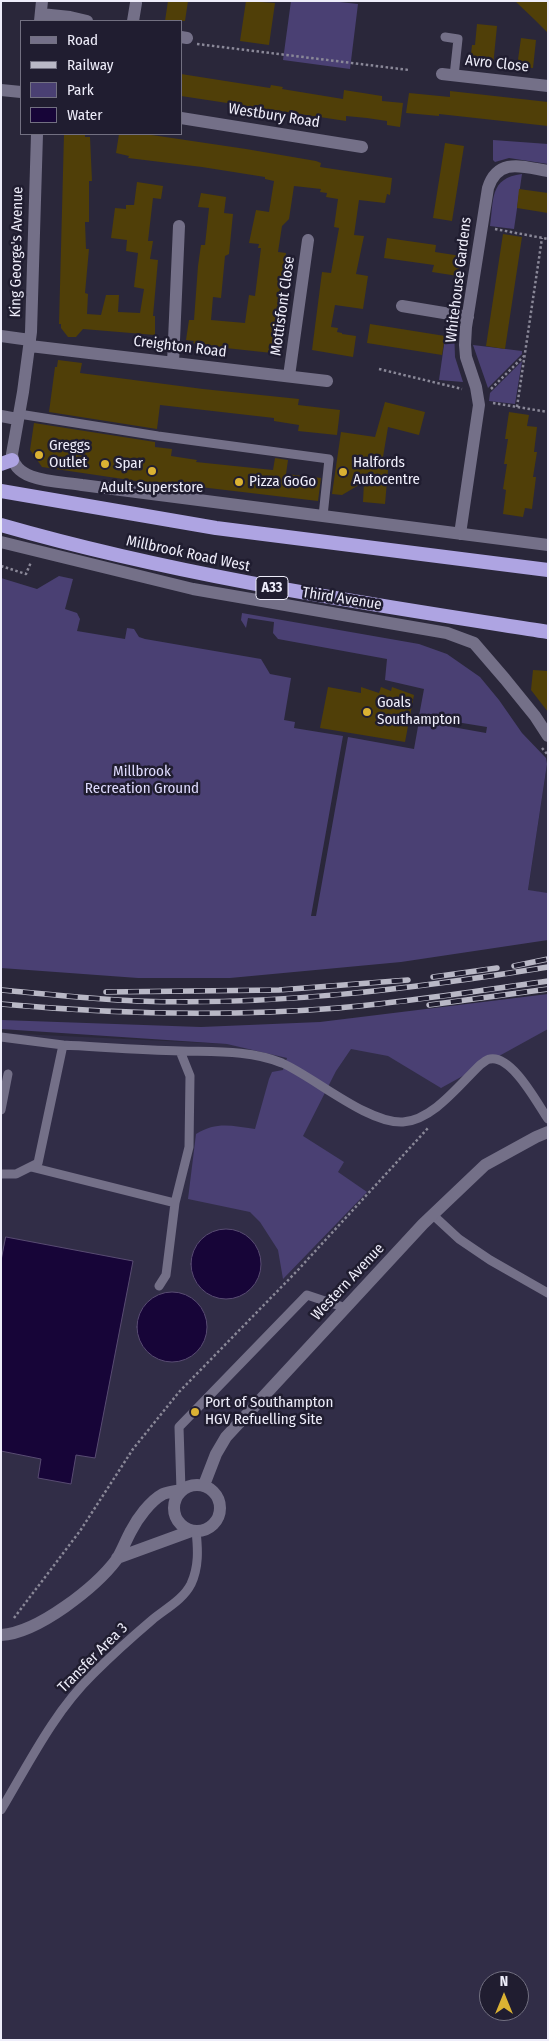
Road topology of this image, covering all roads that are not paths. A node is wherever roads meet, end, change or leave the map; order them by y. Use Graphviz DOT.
graph roads {
  1 [pos="136,3"];
  2 [pos="41,12"];
  3 [pos="83,20"];
  4 [pos="133,20"];
  5 [pos="445,37"];
  6 [pos="448,75"];
  7 [pos="548,86"];
  8 [pos="1,90"];
  9 [pos="20,92"];
  10 [pos="182,118"];
  11 [pos="37,135"];
  12 [pos="362,147"];
  13 [pos="548,170"];
  14 [pos="179,226"];
  15 [pos="308,240"];
  16 [pos="402,306"];
  17 [pos="468,317"];
  18 [pos="1,336"];
  19 [pos="30,343"];
  20 [pos="173,363"];
  21 [pos="289,376"];
  22 [pos="327,381"];
  23 [pos="1,416"];
  24 [pos="18,416"];
  25 [pos="7,462"];
  26 [pos="1,491"];
  27 [pos="322,516"];
  28 [pos="1,525"];
  29 [pos="460,534"];
  30 [pos="1,542"];
  31 [pos="548,546"];
  32 [pos="548,570"];
  33 [pos="548,632"];
  34 [pos="547,734"];
  35 [pos="1,1037"];
  36 [pos="64,1045"];
  37 [pos="180,1051"];
  38 [pos="8,1074"];
  39 [pos="1,1110"];
  40 [pos="548,1119"];
  41 [pos="548,1132"];
  42 [pos="31,1167"];
  43 [pos="1,1174"];
  44 [pos="175,1203"];
  45 [pos="433,1215"];
  46 [pos="159,1286"];
  47 [pos="548,1293"];
  48 [pos="346,1308"];
  49 [pos="204,1485"];
  50 [pos="181,1490"];
  51 [pos="193,1531"];
  52 [pos="117,1558"];
  53 [pos="1,1635"];
  54 [pos="1,1810"];
  1 -- 4 [label="street"];
  2 -- 3 [label="street"];
  5 -- 6 [label="lane"];
  6 -- 7 [label="street, Avro Close"];
  8 -- 9 [label="street"];
  10 -- 12 [label="street, Westbury Road"];
  11 -- 19 [label="street, King George's Avenue"];
  13 -- 17 [label="street, Whitehouse Gardens"];
  14 -- 20 [label="street"];
  15 -- 21 [label="street, Mottisfont Close"];
  16 -- 17 [label="street"];
  17 -- 29 [label="street, Whitehouse Gardens"];
  18 -- 19 [label="street, Creighton Road"];
  19 -- 20 [label="street, Creighton Road"];
  19 -- 24 [label="street, King George's Avenue"];
  20 -- 21 [label="street, Creighton Road"];
  21 -- 22 [label="street, Creighton Road"];
  23 -- 24 [label="street"];
  24 -- 25 [label="street, King George's Avenue"];
  24 -- 27 [label="lane"];
  25 -- 27 [label="street"];
  26 -- 32 [label="highway, Millbrook Road West"];
  27 -- 29 [label="street"];
  28 -- 33 [label="highway, Millbrook Road West / A33"];
  29 -- 31 [label="street"];
  30 -- 34 [label="street, Third Avenue"];
  35 -- 36 [label="lane"];
  36 -- 37 [label="lane"];
  36 -- 42 [label="lane"];
  37 -- 40 [label="lane"];
  37 -- 44 [label="lane"];
  38 -- 39 [label="lane"];
  41 -- 45 [label="street, Western Avenue"];
  42 -- 43 [label="lane"];
  42 -- 44 [label="lane"];
  44 -- 46 [label="lane"];
  45 -- 47 [label="lane"];
  45 -- 48 [label="street, Western Avenue"];
  48 -- 49 [label="street, Western Avenue"];
  48 -- 50 [label="lane"];
  49 -- 50 [label="street"];
  49 -- 51 [label="street"];
  50 -- 51 [label="street"];
  50 -- 52 [label="street"];
  51 -- 52 [label="street"];
  51 -- 54 [label="lane, Transfer Area 3"];
  52 -- 53 [label="street"];
}
